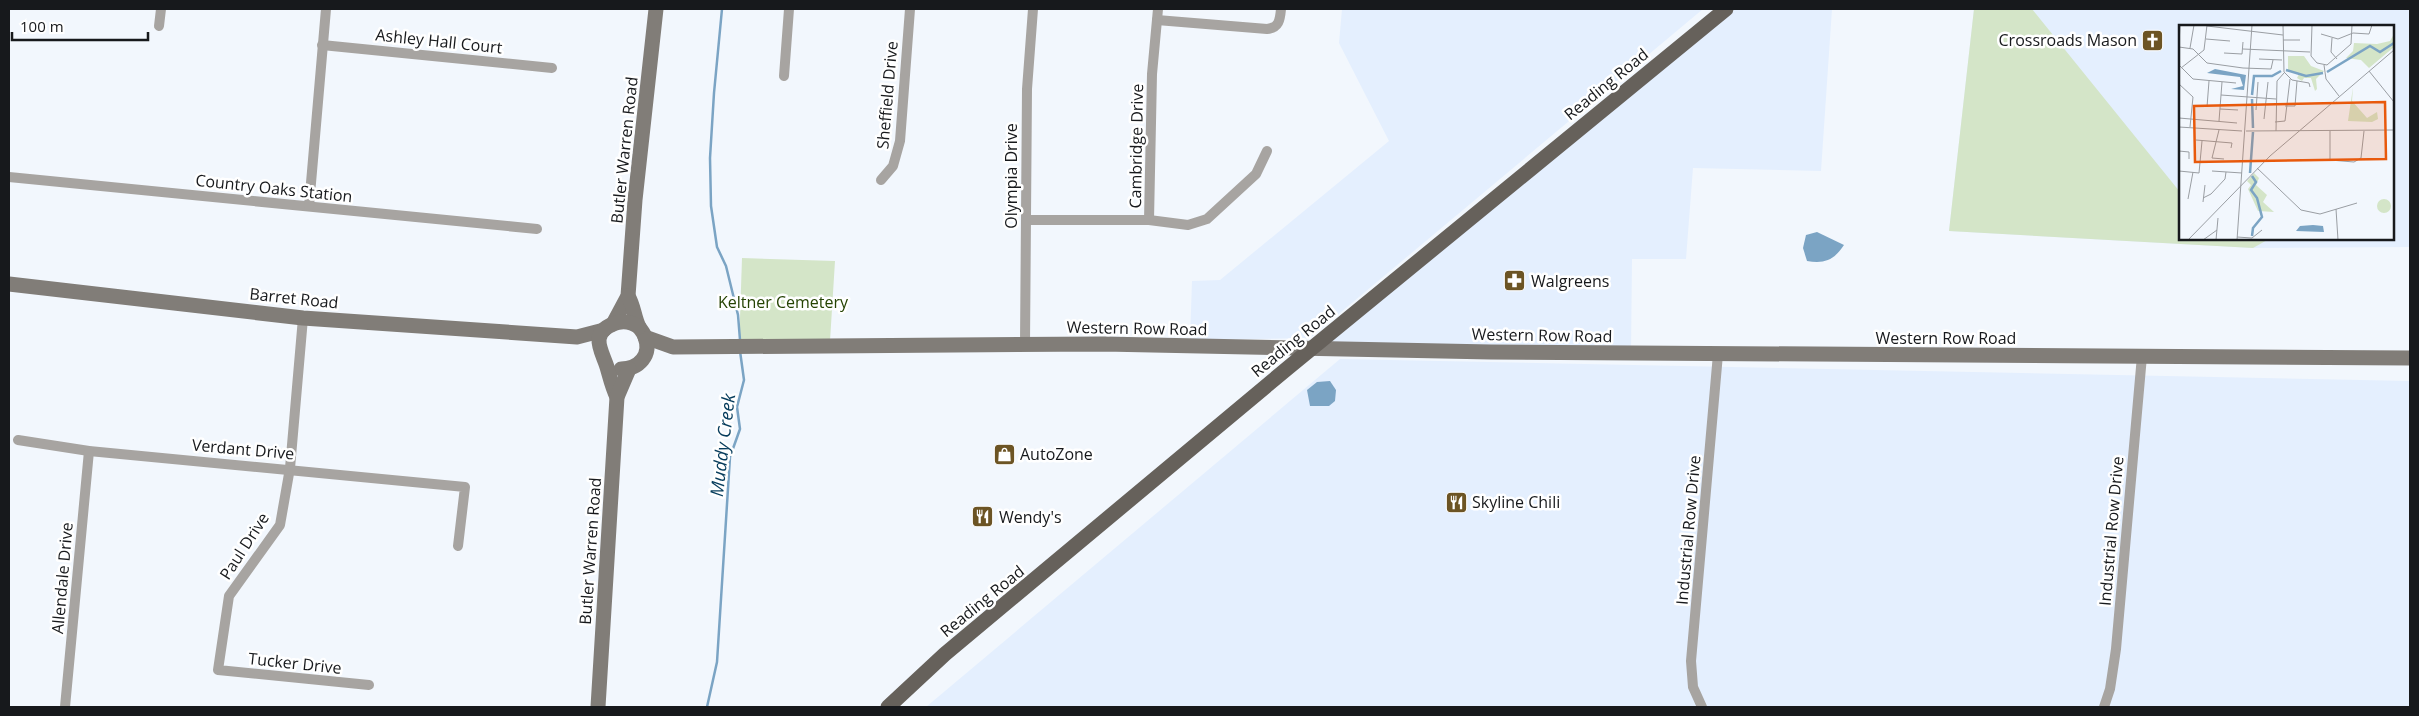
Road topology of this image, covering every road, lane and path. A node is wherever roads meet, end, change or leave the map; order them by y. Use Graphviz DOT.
graph roads {
  1 [pos="161,9"];
  2 [pos="326,9"];
  3 [pos="656,9"];
  4 [pos="789,9"];
  5 [pos="910,9"];
  6 [pos="1033,9"];
  7 [pos="1158,9"];
  8 [pos="1281,9"];
  9 [pos="1726,9"];
  10 [pos="1157,20"];
  11 [pos="159,26"];
  12 [pos="322,45"];
  13 [pos="552,68"];
  14 [pos="784,76"];
  15 [pos="1267,151"];
  16 [pos="9,177"];
  17 [pos="881,180"];
  18 [pos="308,206"];
  19 [pos="1026,220"];
  20 [pos="1149,220"];
  21 [pos="537,229"];
  22 [pos="9,284"];
  23 [pos="628,296"];
  24 [pos="303,318"];
  25 [pos="608,327"];
  26 [pos="642,332"];
  27 [pos="577,337"];
  28 [pos="1025,344"];
  29 [pos="673,347"];
  30 [pos="1314,347"];
  31 [pos="1718,354"];
  32 [pos="2142,356"];
  33 [pos="603,358"];
  34 [pos="2410,358"];
  35 [pos="644,359"];
  36 [pos="629,369"];
  37 [pos="617,397"];
  38 [pos="18,440"];
  39 [pos="89,451"];
  40 [pos="290,468"];
  41 [pos="458,546"];
  42 [pos="218,670"];
  43 [pos="369,685"];
  44 [pos="65,707"];
  45 [pos="598,707"];
  46 [pos="888,707"];
  47 [pos="1702,707"];
  48 [pos="2104,707"];
  1 -- 11 [label="street"];
  2 -- 12 [label="street"];
  3 -- 23 [label="street, Butler Warren Road"];
  4 -- 14 [label="street"];
  5 -- 17 [label="street, Sheffield Drive"];
  6 -- 19 [label="street, Olympia Drive"];
  7 -- 10 [label="street, Cambridge Drive"];
  8 -- 10 [label="street"];
  9 -- 30 [label="main road, Reading Road"];
  10 -- 20 [label="street, Cambridge Drive"];
  12 -- 13 [label="street, Ashley Hall Court"];
  12 -- 18 [label="street"];
  15 -- 20 [label="street"];
  16 -- 18 [label="street, Country Oaks Station"];
  18 -- 21 [label="street, Country Oaks Station"];
  19 -- 20 [label="street, Cambridge Drive"];
  19 -- 28 [label="street, Olympia Drive"];
  22 -- 24 [label="street, Barret Road"];
  23 -- 25 [label="street, Butler Warren Road"];
  23 -- 26 [label="street, Butler Warren Road"];
  24 -- 27 [label="street, Barret Road"];
  24 -- 40 [label="street, Paul Drive"];
  25 -- 26 [label="street"];
  25 -- 27 [label="street, Barret Road"];
  25 -- 33 [label="street, Butler Warren Road"];
  26 -- 29 [label="street, Western Row Road"];
  26 -- 35 [label="street, Butler Warren Road"];
  27 -- 33 [label="street"];
  28 -- 29 [label="street, Western Row Road"];
  28 -- 30 [label="street, Western Row Road"];
  29 -- 35 [label="street, Western Row Road"];
  30 -- 31 [label="street, Western Row Road"];
  30 -- 46 [label="main road, Reading Road"];
  31 -- 32 [label="street, Western Row Road"];
  31 -- 47 [label="street, Industrial Row Drive"];
  32 -- 34 [label="street, Western Row Road"];
  32 -- 48 [label="street, Industrial Row Drive"];
  33 -- 36 [label="street"];
  33 -- 37 [label="street, Butler Warren Road"];
  35 -- 36 [label="street"];
  36 -- 37 [label="street, Butler Warren Road"];
  37 -- 45 [label="street, Butler Warren Road"];
  38 -- 39 [label="street, Verdant Drive"];
  39 -- 40 [label="street, Verdant Drive"];
  39 -- 44 [label="street, Allendale Drive"];
  40 -- 41 [label="street, Verdant Drive"];
  40 -- 42 [label="street, Paul Drive"];
  42 -- 43 [label="street, Tucker Drive"];
}
